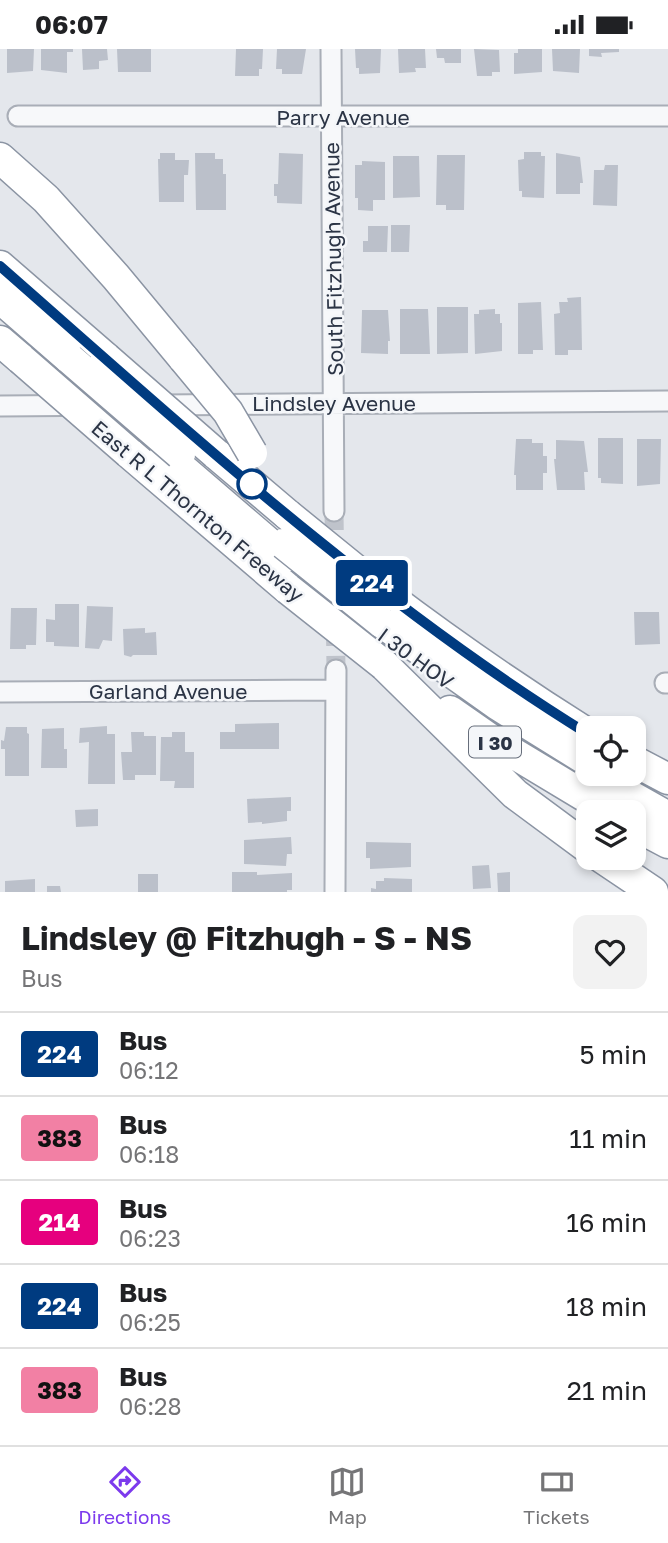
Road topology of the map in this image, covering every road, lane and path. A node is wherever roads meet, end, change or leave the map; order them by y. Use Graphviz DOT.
graph roads {
  1 [pos="331,49"];
  2 [pos="19,116"];
  3 [pos="668,116"];
  4 [pos="331,117"];
  5 [pos="0,158"];
  6 [pos="0,266"];
  7 [pos="0,298"];
  8 [pos="0,309"];
  9 [pos="11,350"];
  10 [pos="64,359"];
  11 [pos="668,401"];
  12 [pos="334,403"];
  13 [pos="0,406"];
  14 [pos="334,511"];
  15 [pos="286,539"];
  16 [pos="381,628"];
  17 [pos="384,665"];
  18 [pos="335,670"];
  19 [pos="335,690"];
  20 [pos="0,692"];
  21 [pos="576,726"];
  22 [pos="576,754"];
  23 [pos="576,765"];
  24 [pos="646,767"];
  25 [pos="668,779"];
  26 [pos="612,786"];
  27 [pos="632,786"];
  28 [pos="591,800"];
  29 [pos="668,807"];
  30 [pos="668,817"];
  31 [pos="646,831"];
  32 [pos="576,839"];
  33 [pos="668,843"];
  34 [pos="620,870"];
  35 [pos="335,892"];
  36 [pos="653,892"];
  1 -- 4 [label="street, South Fitzhugh Avenue"];
  2 -- 4 [label="street, Parry Avenue"];
  3 -- 4 [label="street, Parry Avenue"];
  4 -- 12 [label="street, South Fitzhugh Avenue"];
  5 -- 15 [label="highway, bridge"];
  6 -- 15 [label="highway, I 30, bridge"];
  7 -- 10 [label="highway, I 30 HOV"];
  8 -- 10 [label="highway, I 30 HOV"];
  9 -- 17 [label="highway, East R L Thornton Freeway / I 30, bridge"];
  10 -- 15 [label="highway, I 30 HOV"];
  11 -- 12 [label="street, Lindsley Avenue"];
  12 -- 13 [label="street, Lindsley Avenue"];
  12 -- 14 [label="street, South Fitzhugh Avenue"];
  15 -- 16 [label="highway, I 30 HOV"];
  15 -- 21 [label="highway, I 30, bridge"];
  16 -- 22 [label="highway, I 30 HOV"];
  16 -- 23 [label="highway, I 30 HOV"];
  17 -- 28 [label="highway, East R L Thornton Freeway / I 30"];
  17 -- 32 [label="highway"];
  18 -- 19 [label="street"];
  19 -- 20 [label="street, Garland Avenue"];
  19 -- 35 [label="street"];
  24 -- 25 [label="highway"];
  26 -- 30 [label="highway, I 30 HOV"];
  27 -- 29 [label="highway"];
  31 -- 33 [label="highway"];
  34 -- 36 [label="highway"];
}
